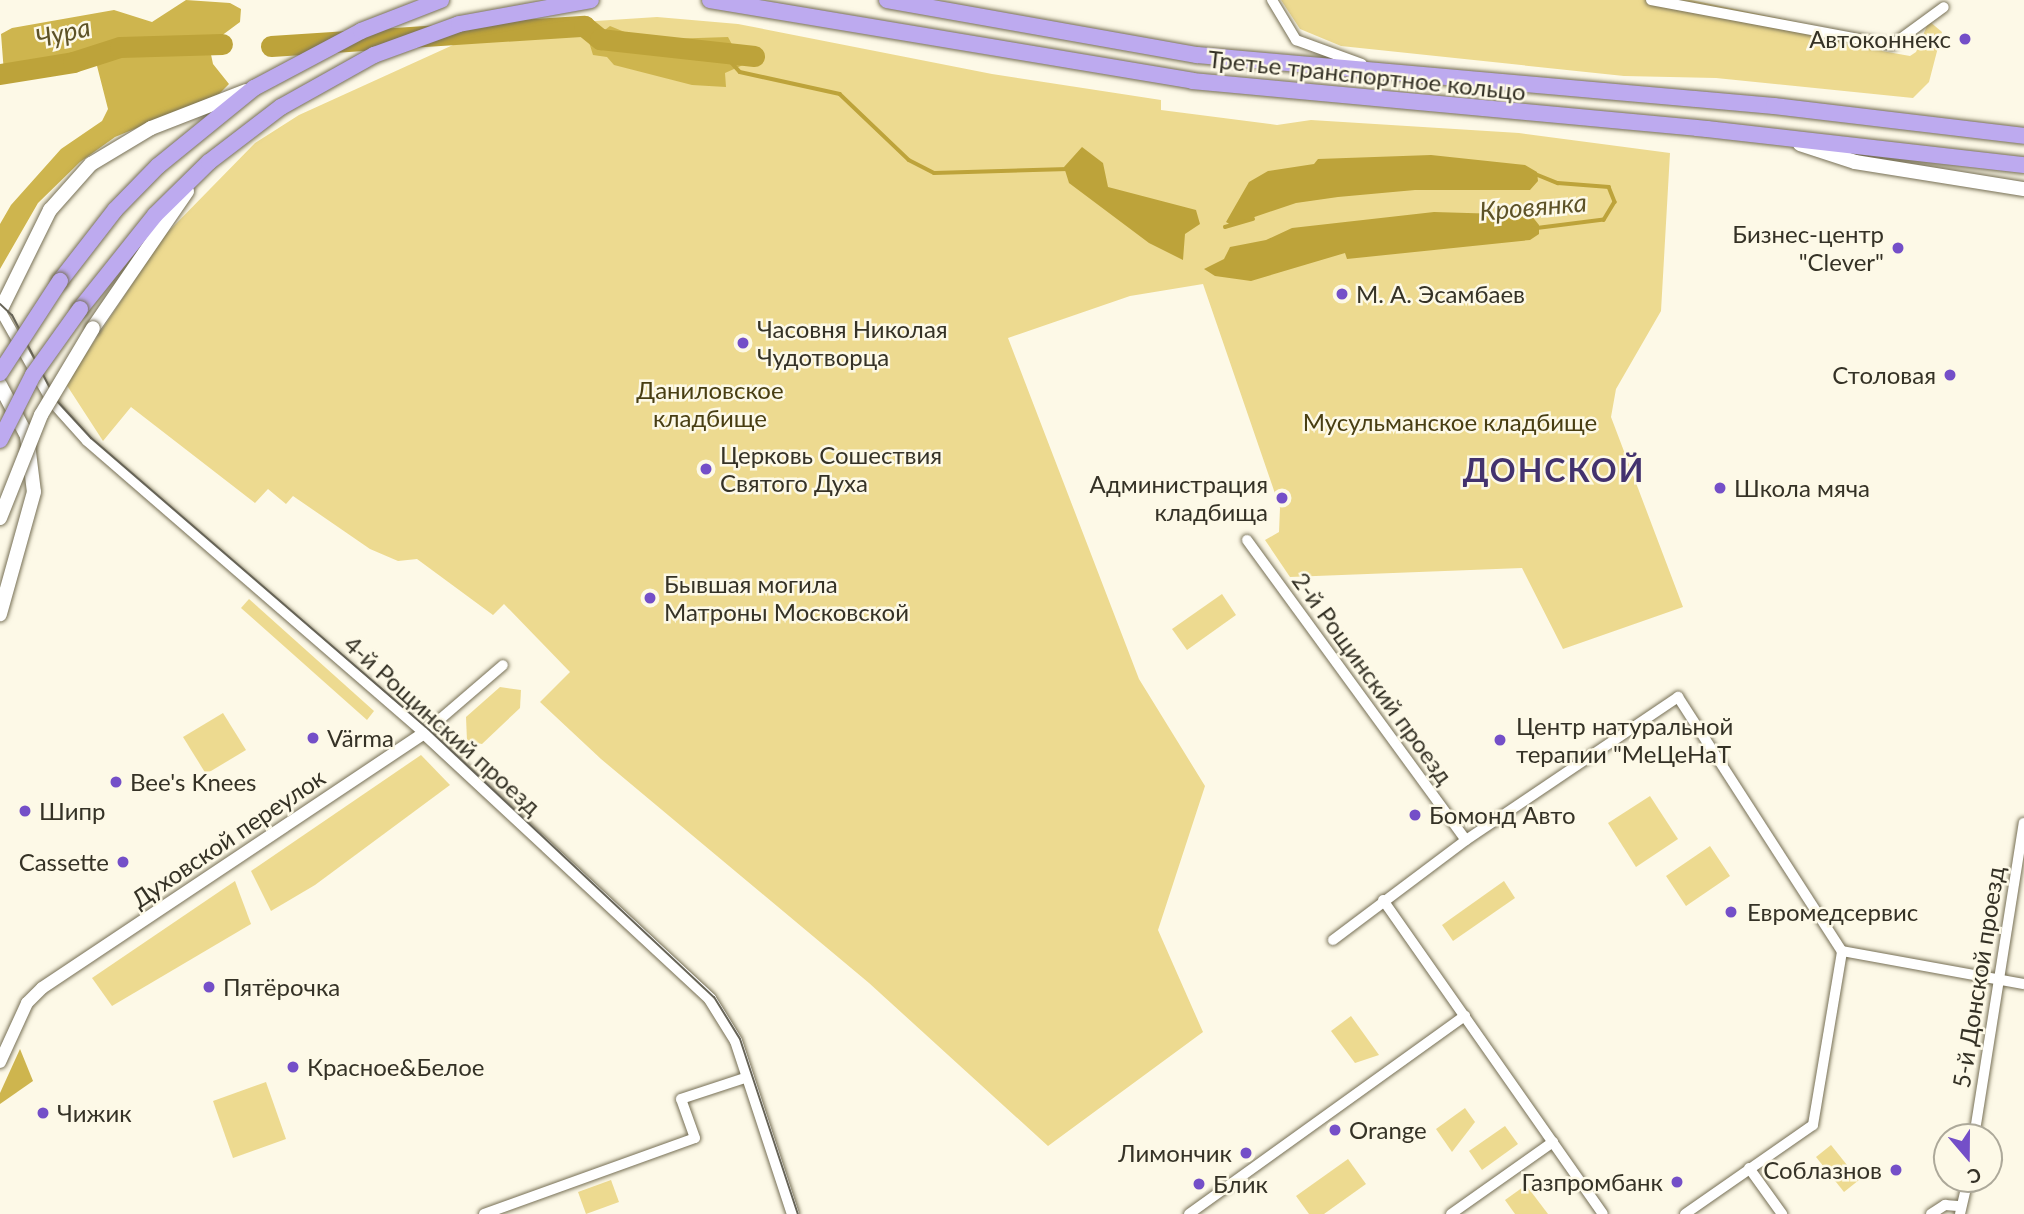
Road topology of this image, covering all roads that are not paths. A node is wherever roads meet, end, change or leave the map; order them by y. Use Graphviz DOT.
graph roads {
  1 [pos="441,0"];
  2 [pos="591,0"];
  3 [pos="710,0"];
  4 [pos="887,0"];
  5 [pos="1272,0"];
  6 [pos="1651,0"];
  7 [pos="1944,7"];
  8 [pos="1385,73"];
  9 [pos="258,86"];
  10 [pos="2024,136"];
  11 [pos="1779,137"];
  12 [pos="209,162"];
  13 [pos="2024,165"];
  14 [pos="2024,189"];
  15 [pos="0,311"];
  16 [pos="0,373"];
  17 [pos="0,385"];
  18 [pos="0,440"];
  19 [pos="0,518"];
  20 [pos="1247,540"];
  21 [pos="0,614"];
  22 [pos="503,665"];
  23 [pos="424,733"];
  24 [pos="2024,823"];
  25 [pos="1466,840"];
  26 [pos="1384,900"];
  27 [pos="1333,940"];
  28 [pos="1842,951"];
  29 [pos="1999,979"];
  30 [pos="2024,984"];
  31 [pos="1465,1016"];
  32 [pos="13,1033"];
  33 [pos="0,1046"];
  34 [pos="0,1062"];
  35 [pos="748,1077"];
  36 [pos="1976,1123"];
  37 [pos="1553,1142"];
  38 [pos="1749,1168"];
  39 [pos="1964,1193"];
  40 [pos="1959,1210"];
  41 [pos="484,1214"];
  42 [pos="793,1214"];
  43 [pos="1189,1214"];
  44 [pos="1451,1214"];
  45 [pos="1603,1214"];
  46 [pos="1685,1214"];
  47 [pos="1782,1214"];
  48 [pos="1930,1214"];
  1 -- 9 [label="main road"];
  2 -- 12 [label="main road"];
  3 -- 11 [label="main road, Третье транспортное кольцо"];
  4 -- 8 [label="main road, Третье транспортное кольцо"];
  5 -- 8 [label="street"];
  6 -- 7 [label="street"];
  8 -- 10 [label="main road, Третье транспортное кольцо"];
  9 -- 15 [label="main road"];
  9 -- 16 [label="main road, bridge"];
  11 -- 13 [label="main road, Третье транспортное кольцо"];
  11 -- 14 [label="main road"];
  12 -- 18 [label="main road, bridge"];
  12 -- 19 [label="main road, bridge"];
  15 -- 23 [label="street, 4-й Рощинский проезд"];
  17 -- 21 [label="main road"];
  20 -- 25 [label="street, 2-й Рощинский проезд"];
  22 -- 23 [label="street, Духовской переулок"];
  23 -- 32 [label="street, Духовской переулок"];
  23 -- 35 [label="street, 4-й Рощинский проезд"];
  24 -- 29 [label="street, 5-й Донской проезд"];
  25 -- 26 [label="street"];
  25 -- 28 [label="street"];
  26 -- 27 [label="street"];
  26 -- 31 [label="street"];
  28 -- 29 [label="street"];
  28 -- 38 [label="street"];
  29 -- 30 [label="street"];
  29 -- 36 [label="street, 5-й Донской проезд"];
  31 -- 37 [label="street"];
  31 -- 43 [label="street"];
  32 -- 33 [label="street"];
  32 -- 34 [label="street, Духовской переулок"];
  35 -- 41 [label="street"];
  35 -- 42 [label="street, 4-й Рощинский проезд"];
  37 -- 44 [label="street"];
  37 -- 45 [label="street"];
  38 -- 46 [label="street"];
  38 -- 47 [label="street"];
  39 -- 40 [label="street"];
  40 -- 48 [label="street"];
}
